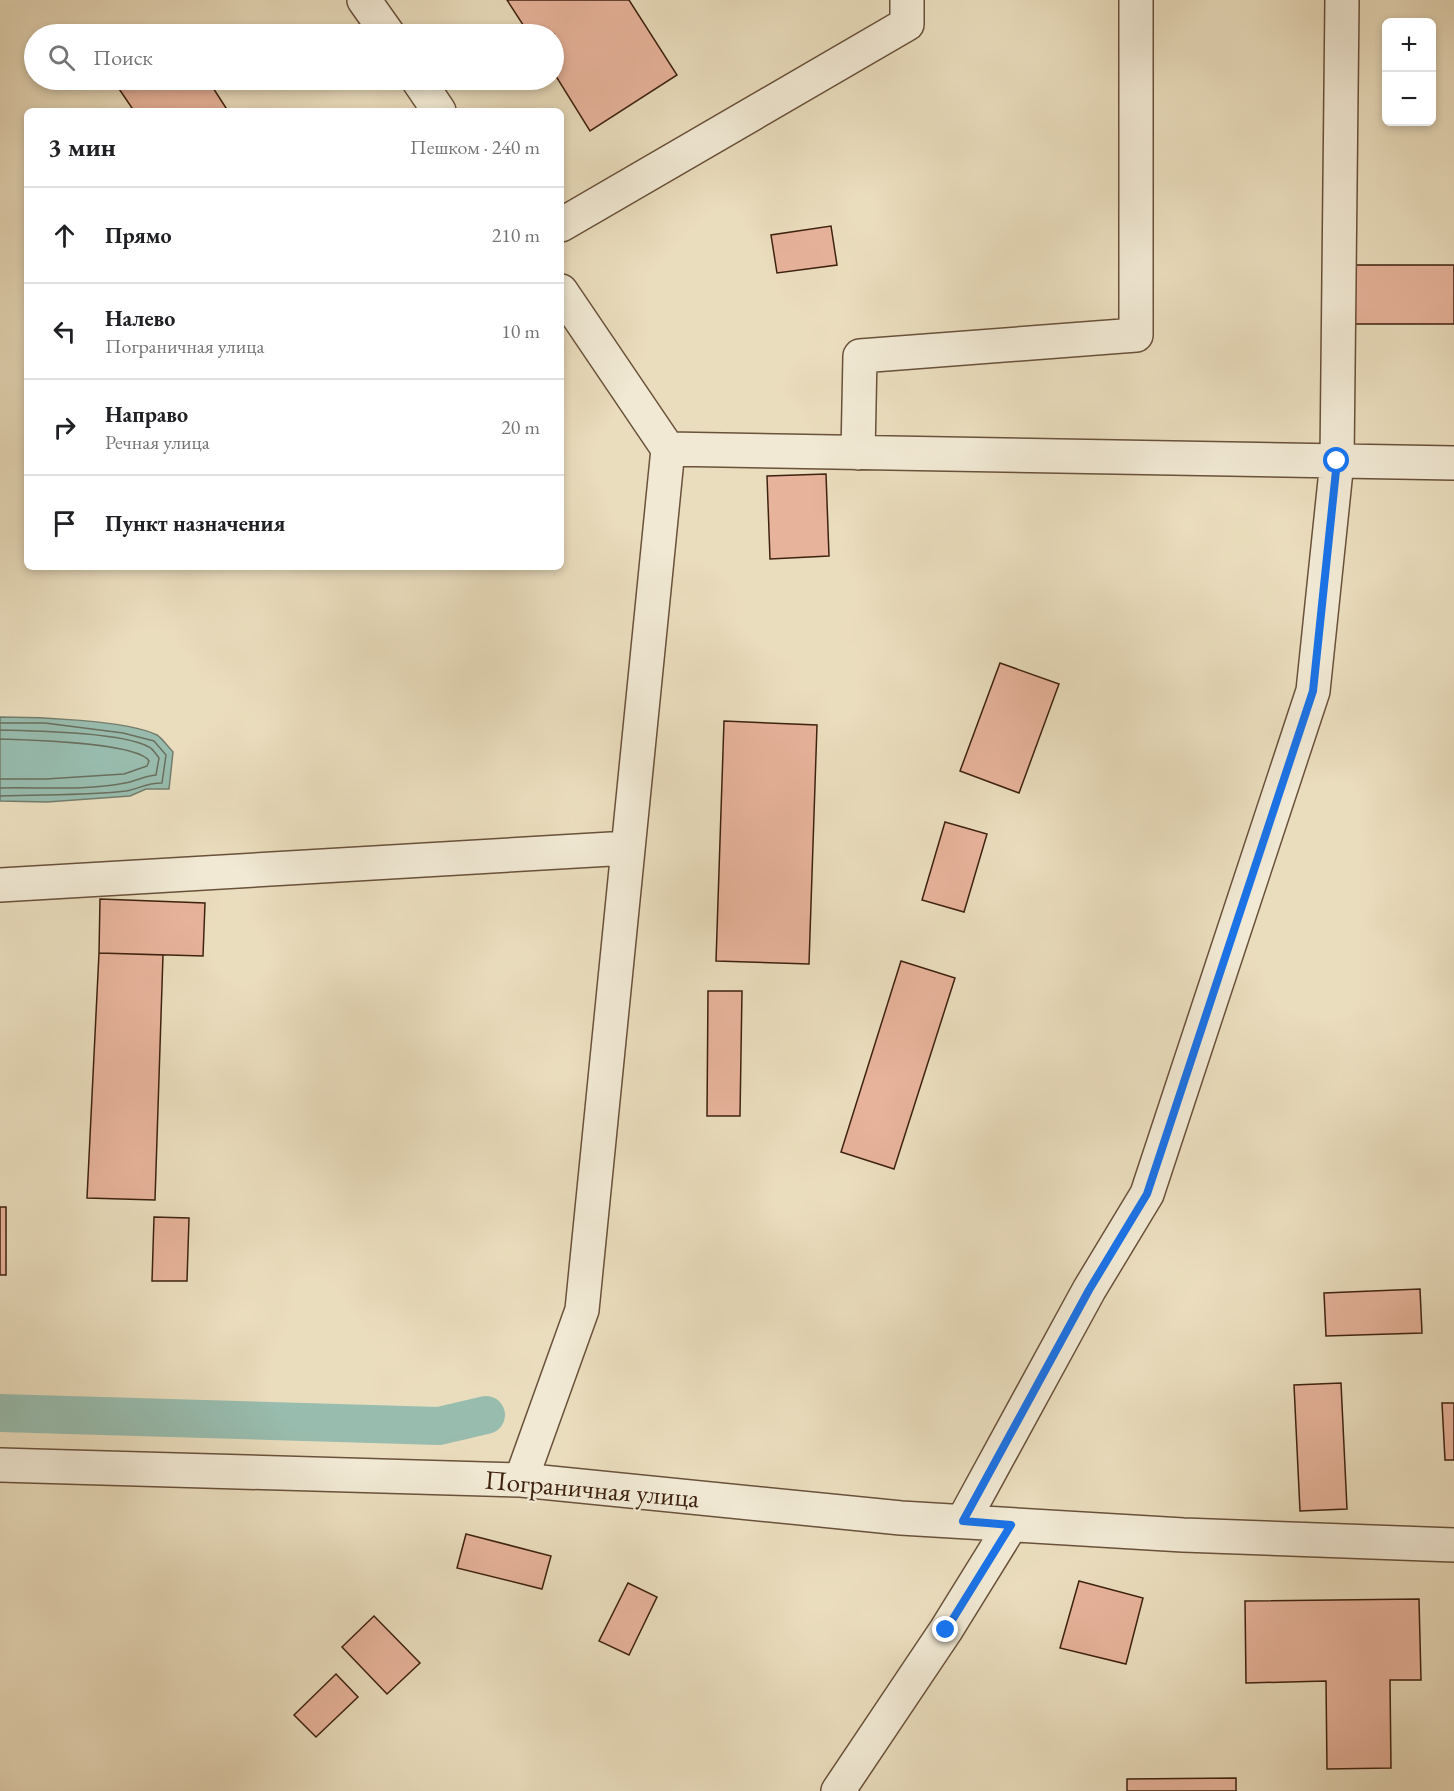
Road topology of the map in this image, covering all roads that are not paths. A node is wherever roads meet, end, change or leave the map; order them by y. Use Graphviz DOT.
graph roads {
  1 [pos="364,0"];
  2 [pos="907,0"];
  3 [pos="1136,0"];
  4 [pos="1342,0"];
  5 [pos="380,24"];
  6 [pos="425,90"];
  7 [pos="437,108"];
  8 [pos="564,223"];
  9 [pos="564,295"];
  10 [pos="668,449"];
  11 [pos="858,453"];
  12 [pos="1337,461"];
  13 [pos="1454,463"];
  14 [pos="628,848"];
  15 [pos="0,885"];
  16 [pos="0,1465"];
  17 [pos="521,1480"];
  18 [pos="963,1521"];
  19 [pos="1011,1525"];
  20 [pos="1454,1545"];
  21 [pos="838,1791"];
  1 -- 5 [label="street"];
  2 -- 8 [label="street"];
  3 -- 11 [label="street"];
  4 -- 12 [label="street"];
  6 -- 7 [label="street"];
  9 -- 10 [label="street"];
  10 -- 11 [label="street"];
  10 -- 14 [label="street"];
  11 -- 12 [label="street"];
  12 -- 13 [label="street"];
  12 -- 18 [label="street"];
  14 -- 15 [label="street"];
  14 -- 17 [label="street"];
  16 -- 17 [label="street, Пограничная улица"];
  17 -- 18 [label="street, Пограничная улица"];
  18 -- 19 [label="street, Пограничная улица"];
  19 -- 20 [label="street, Пограничная улица"];
  19 -- 21 [label="street"];
}
